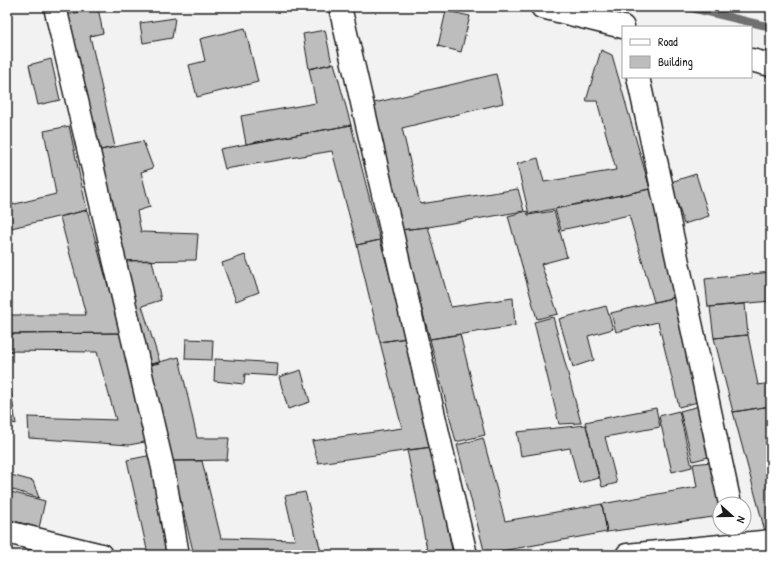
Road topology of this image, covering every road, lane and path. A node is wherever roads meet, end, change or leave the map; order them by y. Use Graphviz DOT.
graph roads {
  1 [pos="55,7"];
  2 [pos="340,7"];
  3 [pos="542,7"];
  4 [pos="622,27"];
  5 [pos="752,60"];
  6 [pos="771,65"];
  7 [pos="638,78"];
  8 [pos="728,496"];
  9 [pos="7,532"];
  10 [pos="737,536"];
  11 [pos="771,541"];
  12 [pos="101,555"];
  13 [pos="178,555"];
  14 [pos="466,555"];
  15 [pos="627,555"];
  1 -- 13 [label="street"];
  2 -- 14 [label="street"];
  3 -- 4 [label="street"];
  5 -- 6 [label="street"];
  7 -- 8 [label="street"];
  9 -- 12 [label="street"];
  10 -- 11 [label="street"];
  10 -- 15 [label="street"];
}
